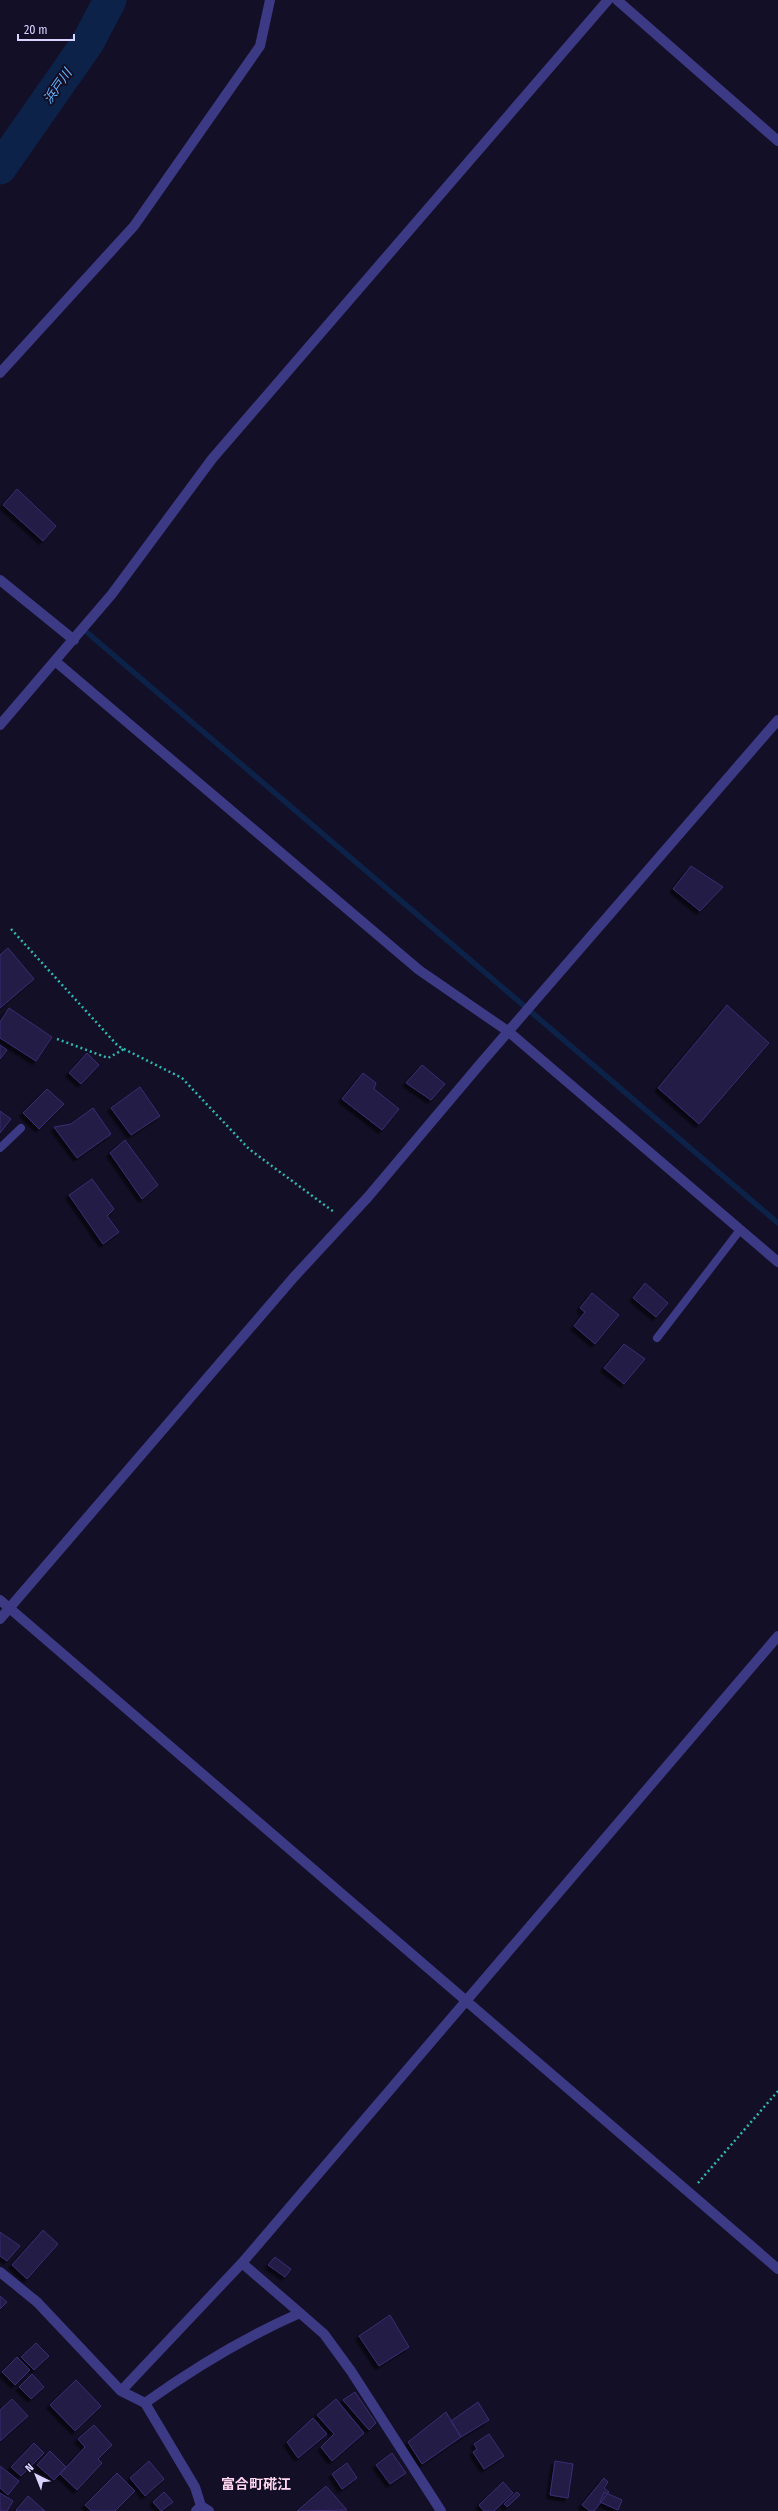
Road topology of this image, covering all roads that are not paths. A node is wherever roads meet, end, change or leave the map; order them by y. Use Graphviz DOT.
graph roads {
  1 [pos="270,0"];
  2 [pos="608,0"];
  3 [pos="617,0"];
  4 [pos="778,141"];
  5 [pos="0,373"];
  6 [pos="0,580"];
  7 [pos="74,640"];
  8 [pos="55,662"];
  9 [pos="778,720"];
  10 [pos="0,725"];
  11 [pos="509,1032"];
  12 [pos="21,1128"];
  13 [pos="0,1148"];
  14 [pos="740,1230"];
  15 [pos="778,1262"];
  16 [pos="657,1338"];
  17 [pos="0,1600"];
  18 [pos="10,1607"];
  19 [pos="0,1619"];
  20 [pos="778,1636"];
  21 [pos="465,1999"];
  22 [pos="242,2263"];
  23 [pos="778,2269"];
  24 [pos="0,2272"];
  25 [pos="300,2313"];
  26 [pos="121,2391"];
  27 [pos="145,2403"];
  28 [pos="202,2509"];
  29 [pos="441,2511"];
  1 -- 5 [label="street"];
  2 -- 7 [label="street"];
  3 -- 4 [label="street"];
  6 -- 7 [label="street"];
  7 -- 8 [label="street"];
  8 -- 10 [label="street"];
  8 -- 11 [label="street"];
  9 -- 11 [label="street"];
  11 -- 14 [label="street"];
  11 -- 18 [label="street"];
  12 -- 13 [label="lane"];
  14 -- 15 [label="street"];
  14 -- 16 [label="lane"];
  17 -- 18 [label="street"];
  18 -- 19 [label="street"];
  18 -- 21 [label="street"];
  20 -- 21 [label="street"];
  21 -- 22 [label="street"];
  21 -- 23 [label="street"];
  22 -- 25 [label="street"];
  22 -- 26 [label="street"];
  24 -- 26 [label="street"];
  25 -- 27 [label="street"];
  25 -- 29 [label="street"];
  26 -- 27 [label="street"];
  27 -- 28 [label="street"];
}
